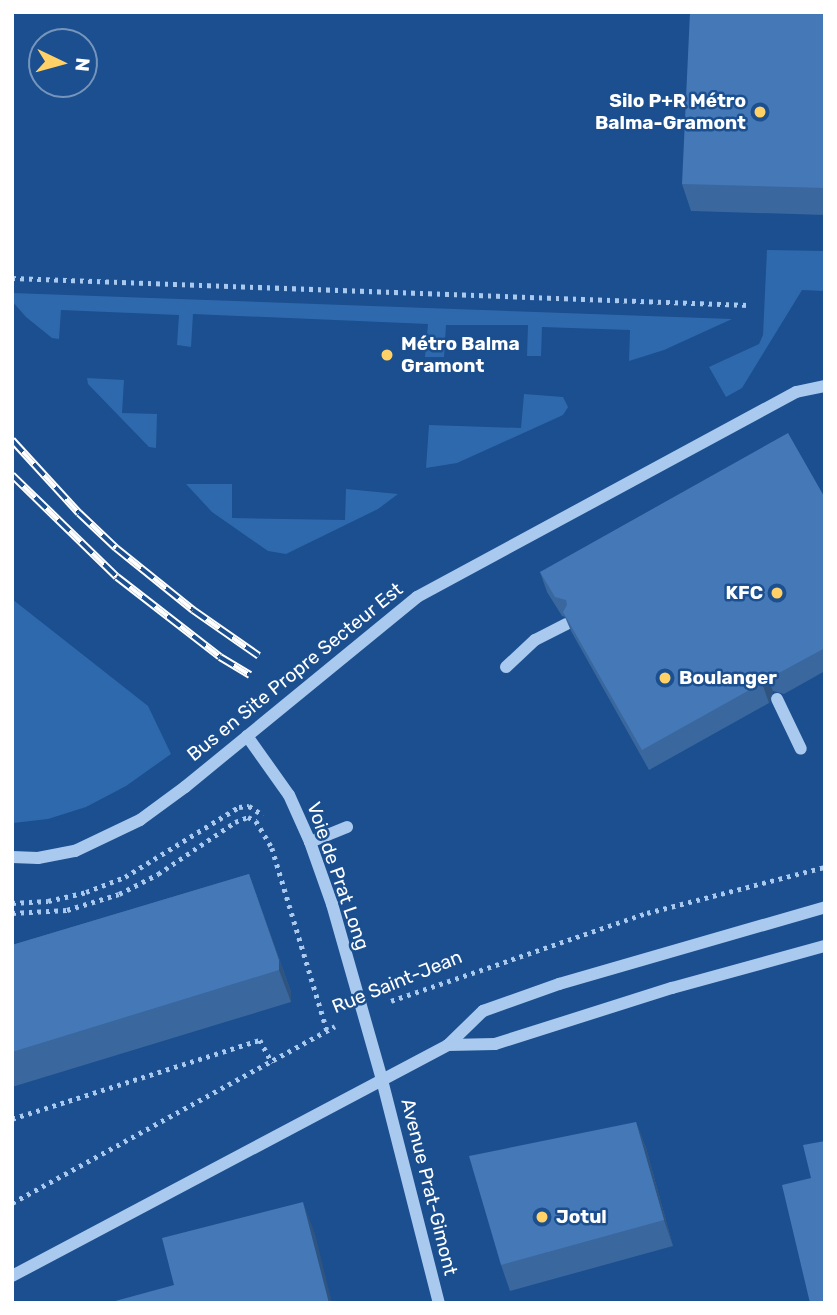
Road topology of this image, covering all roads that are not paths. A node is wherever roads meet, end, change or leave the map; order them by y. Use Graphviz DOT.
graph roads {
  1 [pos="825,386"];
  2 [pos="566,624"];
  3 [pos="506,667"];
  4 [pos="777,699"];
  5 [pos="247,736"];
  6 [pos="801,749"];
  7 [pos="346,827"];
  8 [pos="310,842"];
  9 [pos="12,857"];
  10 [pos="825,907"];
  11 [pos="825,946"];
  12 [pos="448,1045"];
  13 [pos="382,1080"];
  14 [pos="12,1276"];
  15 [pos="439,1303"];
  1 -- 5 [label="street, Bus en Site Propre Secteur Est"];
  2 -- 3 [label="street"];
  4 -- 6 [label="street"];
  5 -- 8 [label="street, Voie de Prat Long"];
  5 -- 9 [label="street, Bus en Site Propre Secteur Est"];
  7 -- 8 [label="street"];
  8 -- 13 [label="street, Voie de Prat Long"];
  10 -- 12 [label="street"];
  11 -- 12 [label="street"];
  12 -- 13 [label="street"];
  13 -- 14 [label="street"];
  13 -- 15 [label="street, Avenue Prat-Gimont"];
}
